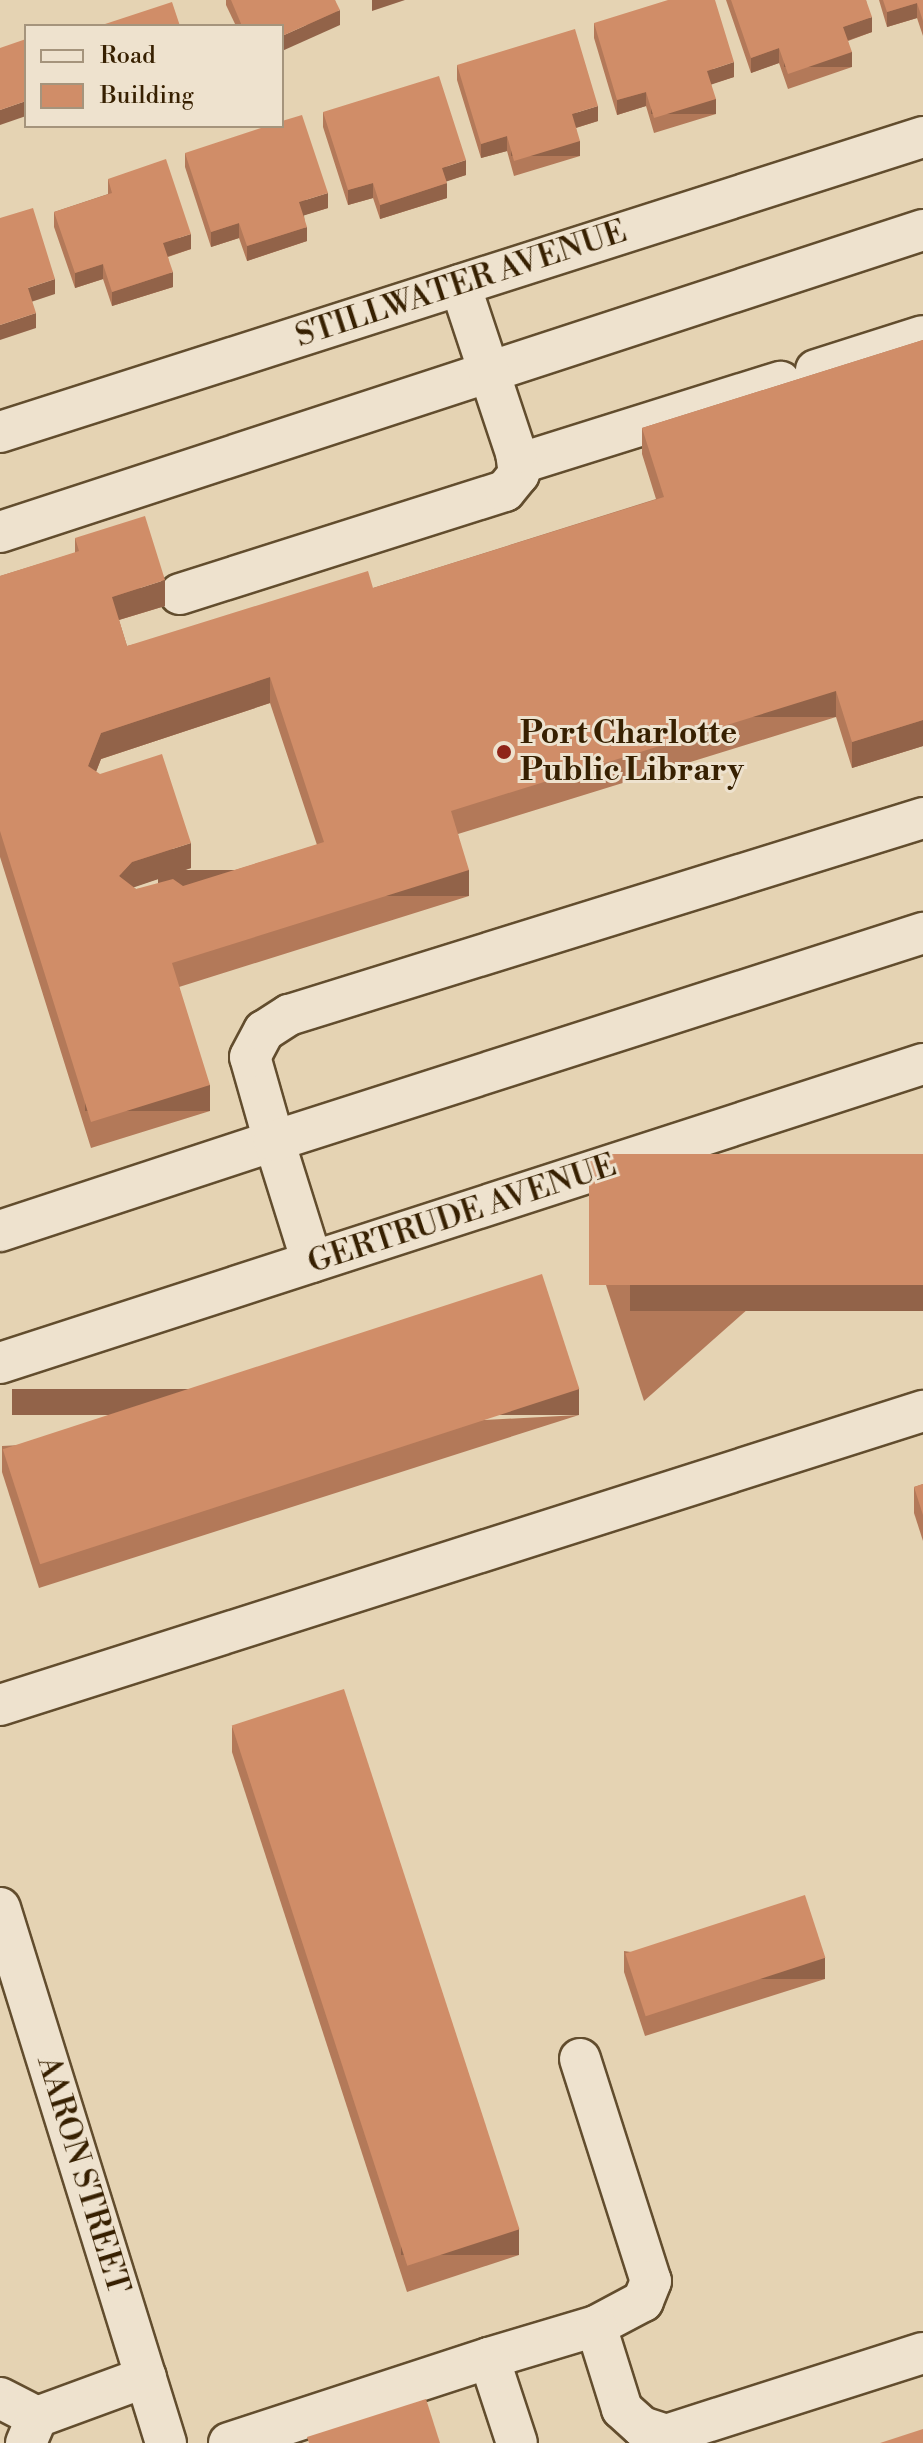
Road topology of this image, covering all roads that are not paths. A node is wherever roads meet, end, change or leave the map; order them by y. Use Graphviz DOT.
graph roads {
  1 [pos="923,137"];
  2 [pos="923,230"];
  3 [pos="460,285"];
  4 [pos="923,336"];
  5 [pos="489,373"];
  6 [pos="0,432"];
  7 [pos="518,464"];
  8 [pos="0,532"];
  9 [pos="180,594"];
  10 [pos="923,818"];
  11 [pos="923,933"];
  12 [pos="923,1064"];
  13 [pos="274,1141"];
  14 [pos="0,1231"];
  15 [pos="312,1262"];
  16 [pos="0,1363"];
  17 [pos="923,1411"];
  18 [pos="0,1705"];
  19 [pos="1,1916"];
  20 [pos="580,2059"];
  21 [pos="596,2326"];
  22 [pos="923,2353"];
  23 [pos="489,2358"];
  24 [pos="146,2377"];
  25 [pos="0,2398"];
  26 [pos="32,2430"];
  27 [pos="166,2443"];
  28 [pos="229,2443"];
  29 [pos="517,2443"];
  1 -- 3 [label="street, STILLWATER AVENUE"];
  2 -- 5 [label="street"];
  3 -- 5 [label="street"];
  3 -- 6 [label="street, STILLWATER AVENUE"];
  4 -- 7 [label="street"];
  5 -- 7 [label="street"];
  5 -- 8 [label="street"];
  7 -- 9 [label="street"];
  10 -- 13 [label="street"];
  11 -- 13 [label="street"];
  12 -- 15 [label="street, GERTRUDE AVENUE"];
  13 -- 14 [label="street"];
  13 -- 15 [label="street"];
  15 -- 16 [label="street, GERTRUDE AVENUE"];
  17 -- 18 [label="street"];
  19 -- 24 [label="street, AARON STREET"];
  20 -- 21 [label="street"];
  21 -- 22 [label="street"];
  21 -- 23 [label="street"];
  23 -- 28 [label="street"];
  23 -- 29 [label="street"];
  24 -- 26 [label="street"];
  24 -- 27 [label="street, AARON STREET"];
  25 -- 26 [label="street"];
}
